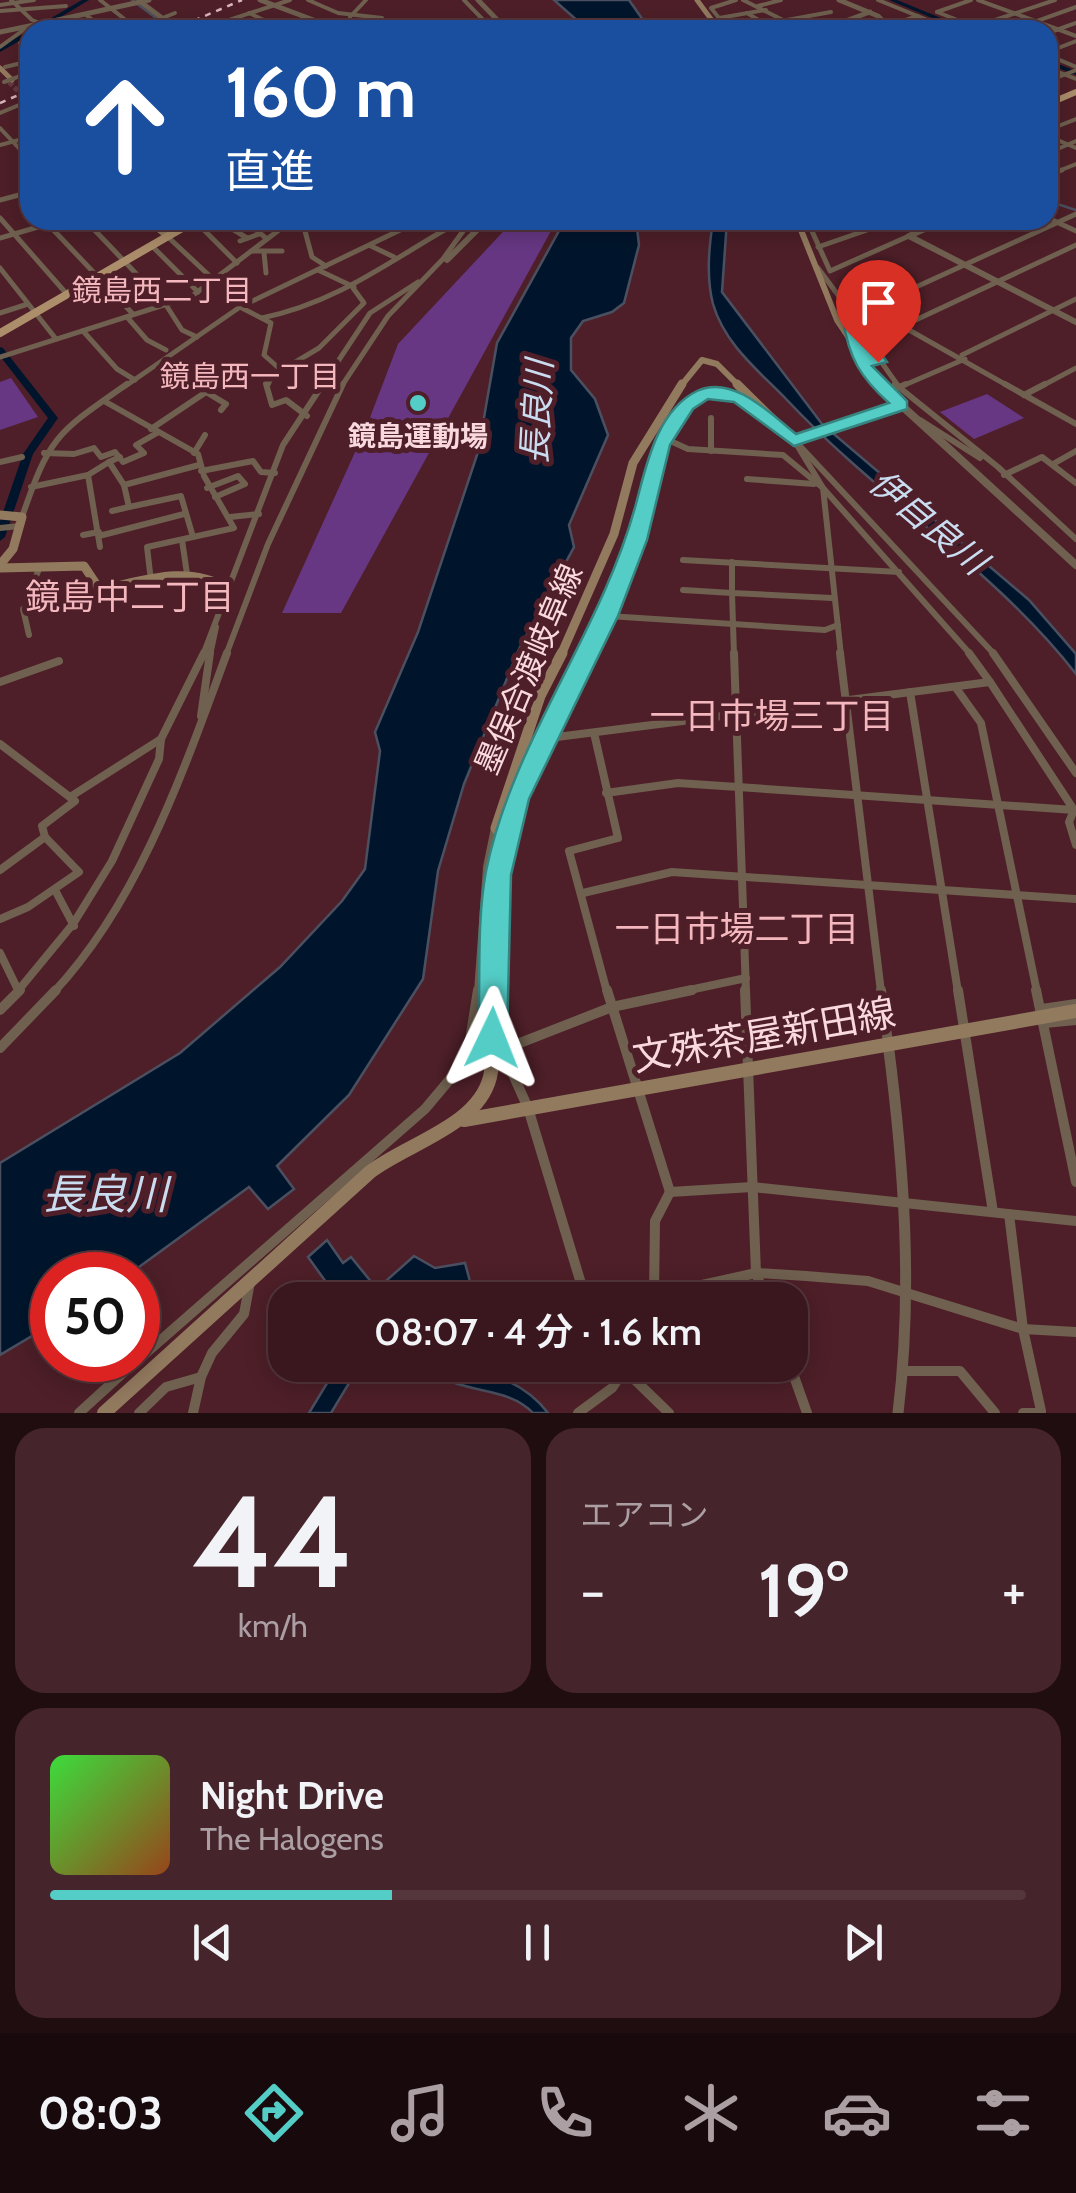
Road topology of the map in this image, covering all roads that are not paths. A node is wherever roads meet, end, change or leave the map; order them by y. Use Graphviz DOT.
graph roads {
  1 [pos="34,0"];
  2 [pos="100,0"];
  3 [pos="260,0"];
  4 [pos="290,0"];
  5 [pos="324,0"];
  6 [pos="366,0"];
  7 [pos="464,0"];
  8 [pos="478,0"];
  9 [pos="701,0"];
  10 [pos="736,0"];
  11 [pos="744,0"];
  12 [pos="839,0"];
  13 [pos="878,0"];
  14 [pos="945,0"];
  15 [pos="974,0"];
  16 [pos="1055,0"];
  17 [pos="311,1"];
  18 [pos="777,1"];
  19 [pos="13,2"];
  20 [pos="142,2"];
  21 [pos="1074,3"];
  22 [pos="279,4"];
  23 [pos="958,5"];
  24 [pos="66,6"];
  25 [pos="758,6"];
  26 [pos="0,8"];
  27 [pos="712,8"];
  28 [pos="788,8"];
  29 [pos="112,10"];
  30 [pos="766,10"];
  31 [pos="23,11"];
  32 [pos="831,12"];
  33 [pos="870,12"];
  34 [pos="175,13"];
  35 [pos="249,13"];
  36 [pos="748,13"];
  37 [pos="1013,13"];
  38 [pos="350,14"];
  39 [pos="86,15"];
  40 [pos="918,16"];
  41 [pos="162,18"];
  42 [pos="382,18"];
  43 [pos="719,18"];
  44 [pos="42,20"];
  45 [pos="66,20"];
  46 [pos="93,20"];
  47 [pos="124,20"];
  48 [pos="157,20"];
  49 [pos="226,20"];
  50 [pos="264,20"];
  51 [pos="318,20"];
  52 [pos="351,20"];
  53 [pos="484,20"];
  54 [pos="497,20"];
  55 [pos="759,20"];
  56 [pos="781,20"];
  57 [pos="788,20"];
  58 [pos="852,20"];
  59 [pos="880,20"];
  60 [pos="909,20"];
  61 [pos="928,20"];
  62 [pos="953,20"];
  63 [pos="992,20"];
  64 [pos="1033,20"];
  65 [pos="1038,20"];
  66 [pos="1076,23"];
  67 [pos="1058,29"];
  68 [pos="1076,38"];
  69 [pos="1076,68"];
  70 [pos="1058,72"];
  71 [pos="1065,74"];
  72 [pos="1058,77"];
  73 [pos="1076,79"];
  74 [pos="0,128"];
  75 [pos="1058,138"];
  76 [pos="20,143"];
  77 [pos="15,144"];
  78 [pos="1068,144"];
  79 [pos="1076,144"];
  80 [pos="0,145"];
  81 [pos="1058,148"];
  82 [pos="20,149"];
  83 [pos="1076,214"];
  84 [pos="0,218"];
  85 [pos="1058,222"];
  86 [pos="25,230"];
  87 [pos="53,230"];
  88 [pos="94,230"];
  89 [pos="158,230"];
  90 [pos="162,230"];
  91 [pos="176,230"];
  92 [pos="204,230"];
  93 [pos="234,230"];
  94 [pos="255,230"];
  95 [pos="279,230"];
  96 [pos="305,230"];
  97 [pos="402,230"];
  98 [pos="444,230"];
  99 [pos="465,230"];
  100 [pos="477,230"];
  101 [pos="802,230"];
  102 [pos="811,230"];
  103 [pos="870,230"];
  104 [pos="921,230"];
  105 [pos="1040,230"];
  106 [pos="1076,231"];
  107 [pos="865,232"];
  108 [pos="14,234"];
  109 [pos="259,234"];
  110 [pos="166,236"];
  111 [pos="909,236"];
  112 [pos="0,238"];
  113 [pos="247,238"];
  114 [pos="267,239"];
  115 [pos="240,241"];
  116 [pos="889,244"];
  117 [pos="1076,245"];
  118 [pos="152,246"];
  119 [pos="371,246"];
  120 [pos="818,247"];
  121 [pos="251,251"];
  122 [pos="282,251"];
  123 [pos="264,253"];
  124 [pos="394,257"];
  125 [pos="447,260"];
  126 [pos="123,261"];
  127 [pos="237,262"];
  128 [pos="814,264"];
  129 [pos="964,264"];
  130 [pos="0,268"];
  131 [pos="322,268"];
  132 [pos="830,271"];
  133 [pos="266,273"];
  134 [pos="96,277"];
  135 [pos="426,279"];
  136 [pos="214,280"];
  137 [pos="998,281"];
  138 [pos="353,287"];
  139 [pos="66,292"];
  140 [pos="198,292"];
  141 [pos="838,294"];
  142 [pos="1076,298"];
  143 [pos="166,304"];
  144 [pos="240,307"];
  145 [pos="849,308"];
  146 [pos="870,308"];
  147 [pos="32,309"];
  148 [pos="354,310"];
  149 [pos="1053,310"];
  150 [pos="0,313"];
  151 [pos="370,313"];
  152 [pos="130,316"];
  153 [pos="262,318"];
  154 [pos="852,322"];
  155 [pos="1076,322"];
  156 [pos="902,323"];
  157 [pos="83,330"];
  158 [pos="0,331"];
  159 [pos="198,337"];
  160 [pos="56,339"];
  161 [pos="166,350"];
  162 [pos="857,355"];
  163 [pos="0,357"];
  164 [pos="964,357"];
  165 [pos="1076,368"];
  166 [pos="281,370"];
  167 [pos="135,380"];
  168 [pos="215,386"];
  169 [pos="899,387"];
  170 [pos="206,392"];
  171 [pos="1024,395"];
  172 [pos="104,400"];
  173 [pos="899,406"];
  174 [pos="220,410"];
  175 [pos="307,416"];
  176 [pos="711,418"];
  177 [pos="916,418"];
  178 [pos="1076,424"];
  179 [pos="779,430"];
  180 [pos="154,431"];
  181 [pos="205,435"];
  182 [pos="666,439"];
  183 [pos="794,440"];
  184 [pos="711,451"];
  185 [pos="1076,451"];
  186 [pos="194,452"];
  187 [pos="44,453"];
  188 [pos="22,457"];
  189 [pos="120,457"];
  190 [pos="0,462"];
  191 [pos="108,462"];
  192 [pos="1053,464"];
  193 [pos="200,468"];
  194 [pos="275,473"];
  195 [pos="1003,473"];
  196 [pos="88,475"];
  197 [pos="747,479"];
  198 [pos="1076,483"];
  199 [pos="124,486"];
  200 [pos="818,486"];
  201 [pos="31,487"];
  202 [pos="207,488"];
  203 [pos="214,497"];
  204 [pos="128,507"];
  205 [pos="112,511"];
  206 [pos="184,514"];
  207 [pos="259,514"];
  208 [pos="230,517"];
  209 [pos="8,522"];
  210 [pos="99,534"];
  211 [pos="84,535"];
  212 [pos="193,538"];
  213 [pos="182,540"];
  214 [pos="1076,540"];
  215 [pos="100,547"];
  216 [pos="683,560"];
  217 [pos="732,562"];
  218 [pos="1076,563"];
  219 [pos="0,567"];
  220 [pos="830,568"];
  221 [pos="39,569"];
  222 [pos="899,572"];
  223 [pos="187,574"];
  224 [pos="151,580"];
  225 [pos="226,588"];
  226 [pos="683,590"];
  227 [pos="732,593"];
  228 [pos="832,598"];
  229 [pos="220,608"];
  230 [pos="608,616"];
  231 [pos="734,624"];
  232 [pos="838,625"];
  233 [pos="30,635"];
  234 [pos="59,661"];
  235 [pos="0,682"];
  236 [pos="990,682"];
  237 [pos="956,688"];
  238 [pos="910,692"];
  239 [pos="844,699"];
  240 [pos="737,712"];
  241 [pos="202,718"];
  242 [pos="594,733"];
  243 [pos="548,738"];
  244 [pos="161,739"];
  245 [pos="0,744"];
  246 [pos="1076,773"];
  247 [pos="524,786"];
  248 [pos="738,786"];
  249 [pos="606,793"];
  250 [pos="854,794"];
  251 [pos="70,797"];
  252 [pos="929,802"];
  253 [pos="997,804"];
  254 [pos="1075,812"];
  255 [pos="496,828"];
  256 [pos="46,837"];
  257 [pos="1076,845"];
  258 [pos="0,870"];
  259 [pos="498,875"];
  260 [pos="742,877"];
  261 [pos="869,886"];
  262 [pos="55,890"];
  263 [pos="942,890"];
  264 [pos="583,893"];
  265 [pos="1017,896"];
  266 [pos="1076,900"];
  267 [pos="0,919"];
  268 [pos="74,926"];
  269 [pos="1,960"];
  270 [pos="746,978"];
  271 [pos="16,995"];
  272 [pos="1076,1004"];
  273 [pos="612,1007"];
  274 [pos="1076,1012"];
  275 [pos="0,1014"];
  276 [pos="1044,1016"];
  277 [pos="1076,1020"];
  278 [pos="966,1030"];
  279 [pos="492,1038"];
  280 [pos="888,1044"];
  281 [pos="0,1048"];
  282 [pos="502,1050"];
  283 [pos="748,1067"];
  284 [pos="638,1088"];
  285 [pos="528,1108"];
  286 [pos="463,1120"];
  287 [pos="1076,1182"];
  288 [pos="752,1187"];
  289 [pos="670,1192"];
  290 [pos="906,1201"];
  291 [pos="993,1212"];
  292 [pos="1009,1214"];
  293 [pos="1076,1222"];
  294 [pos="756,1273"];
  295 [pos="250,1282"];
  296 [pos="581,1282"];
  297 [pos="654,1282"];
  298 [pos="712,1282"];
  299 [pos="759,1282"];
  300 [pos="906,1290"];
  301 [pos="1023,1328"];
  302 [pos="1076,1332"];
  303 [pos="160,1340"];
  304 [pos="904,1371"];
  305 [pos="201,1378"];
  306 [pos="113,1382"];
  307 [pos="614,1382"];
  308 [pos="637,1382"];
  309 [pos="796,1382"];
  310 [pos="1041,1412"];
  311 [pos="78,1413"];
  312 [pos="104,1413"];
  313 [pos="139,1413"];
  314 [pos="193,1413"];
  315 [pos="578,1413"];
  316 [pos="669,1413"];
  317 [pos="808,1413"];
  318 [pos="898,1413"];
  319 [pos="996,1413"];
  320 [pos="1024,1413"];
  1 -- 19 [label="street"];
  2 -- 29 [label="street"];
  3 -- 22 [label="street"];
  4 -- 22 [label="street"];
  5 -- 17 [label="street"];
  6 -- 38 [label="street"];
  7 -- 53 [label="street"];
  8 -- 54 [label="street"];
  9 -- 27 [label="street"];
  10 -- 27 [label="street"];
  11 -- 25 [label="street"];
  12 -- 33 [label="street"];
  13 -- 33 [label="street"];
  13 -- 40 [label="street"];
  14 -- 23 [label="street"];
  15 -- 23 [label="street"];
  15 -- 37 [label="street"];
  16 -- 37 [label="street"];
  17 -- 38 [label="street"];
  18 -- 25 [label="street"];
  18 -- 28 [label="street"];
  19 -- 26 [label="street"];
  19 -- 31 [label="street"];
  20 -- 29 [label="street"];
  20 -- 41 [label="street"];
  21 -- 65 [label="street"];
  22 -- 35 [label="street"];
  22 -- 51 [label="street"];
  23 -- 62 [label="street"];
  24 -- 31 [label="street"];
  25 -- 30 [label="street"];
  26 -- 31 [label="street"];
  27 -- 43 [label="street"];
  29 -- 39 [label="street"];
  29 -- 47 [label="street"];
  30 -- 36 [label="street"];
  30 -- 56 [label="street"];
  31 -- 44 [label="street"];
  32 -- 57 [label="street"];
  33 -- 58 [label="street"];
  33 -- 59 [label="street"];
  34 -- 41 [label="street"];
  35 -- 49 [label="street"];
  35 -- 50 [label="street"];
  36 -- 43 [label="street"];
  36 -- 55 [label="street"];
  37 -- 63 [label="street"];
  37 -- 64 [label="street"];
  38 -- 42 [label="street"];
  38 -- 52 [label="street"];
  39 -- 45 [label="street"];
  39 -- 46 [label="street"];
  40 -- 60 [label="street"];
  40 -- 61 [label="street"];
  41 -- 48 [label="street"];
  66 -- 67 [label="street"];
  67 -- 68 [label="street"];
  69 -- 71 [label="street"];
  70 -- 71 [label="street"];
  71 -- 72 [label="street"];
  71 -- 73 [label="street"];
  74 -- 77 [label="street"];
  75 -- 78 [label="street"];
  76 -- 77 [label="street"];
  77 -- 80 [label="street"];
  77 -- 82 [label="street"];
  78 -- 79 [label="street"];
  78 -- 81 [label="street"];
  83 -- 85 [label="street"];
  84 -- 108 [label="street"];
  85 -- 106 [label="street"];
  86 -- 108 [label="street"];
  87 -- 134 [label="street"];
  88 -- 126 [label="street"];
  89 -- 110 [label="main road"];
  90 -- 110 [label="main road"];
  91 -- 110 [label="main road"];
  92 -- 127 [label="street"];
  93 -- 113 [label="street"];
  94 -- 109 [label="street"];
  95 -- 114 [label="street"];
  96 -- 131 [label="street"];
  97 -- 119 [label="street"];
  98 -- 124 [label="street"];
  99 -- 125 [label="street"];
  100 -- 125 [label="street"];
  101 -- 128 [label="main road"];
  102 -- 120 [label="street"];
  103 -- 107 [label="street"];
  104 -- 111 [label="street"];
  105 -- 129 [label="street"];
  107 -- 116 [label="street"];
  107 -- 120 [label="street"];
  108 -- 112 [label="street"];
  108 -- 139 [label="street"];
  109 -- 113 [label="street"];
  109 -- 114 [label="street"];
  110 -- 118 [label="main road"];
  110 -- 126 [label="main road"];
  110 -- 136 [label="street"];
  111 -- 116 [label="street"];
  111 -- 129 [label="street"];
  113 -- 115 [label="street"];
  114 -- 121 [label="street"];
  116 -- 132 [label="street"];
  117 -- 137 [label="street"];
  118 -- 126 [label="main road"];
  118 -- 140 [label="street"];
  119 -- 124 [label="street"];
  119 -- 131 [label="street"];
  120 -- 132 [label="street"];
  121 -- 123 [label="street"];
  121 -- 127 [label="street"];
  122 -- 123 [label="street"];
  123 -- 133 [label="street"];
  124 -- 138 [label="street"];
  125 -- 135 [label="street"];
  126 -- 134 [label="main road"];
  126 -- 143 [label="street"];
  127 -- 136 [label="street"];
  128 -- 141 [label="street"];
  128 -- 162 [label="main road"];
  129 -- 137 [label="street"];
  129 -- 146 [label="street"];
  130 -- 147 [label="street"];
  131 -- 138 [label="street"];
  131 -- 144 [label="street"];
  132 -- 141 [label="street"];
  134 -- 139 [label="main road"];
  134 -- 147 [label="main road"];
  134 -- 152 [label="street"];
  135 -- 151 [label="street"];
  135 -- 241 [label="street"];
  136 -- 140 [label="street"];
  137 -- 149 [label="street"];
  137 -- 156 [label="street"];
  138 -- 148 [label="street"];
  138 -- 153 [label="street"];
  139 -- 147 [label="main road"];
  140 -- 143 [label="street"];
  141 -- 145 [label="street"];
  141 -- 154 [label="street"];
  142 -- 149 [label="street"];
  143 -- 152 [label="street"];
  143 -- 159 [label="street"];
  144 -- 153 [label="street"];
  144 -- 159 [label="street"];
  145 -- 146 [label="street"];
  145 -- 154 [label="street"];
  146 -- 156 [label="street"];
  147 -- 150 [label="street"];
  147 -- 158 [label="main road"];
  147 -- 160 [label="street"];
  148 -- 151 [label="street"];
  148 -- 166 [label="street"];
  149 -- 155 [label="street"];
  149 -- 164 [label="street"];
  151 -- 175 [label="street"];
  152 -- 157 [label="street"];
  152 -- 161 [label="street"];
  153 -- 166 [label="street"];
  154 -- 156 [label="street"];
  154 -- 162 [label="street"];
  154 -- 169 [label="street"];
  156 -- 164 [label="street"];
  157 -- 160 [label="street"];
  157 -- 167 [label="street"];
  159 -- 167 [label="street"];
  160 -- 163 [label="street"];
  162 -- 173 [label="main road"];
  164 -- 169 [label="street"];
  164 -- 171 [label="street"];
  165 -- 171 [label="street"];
  166 -- 175 [label="street"];
  167 -- 172 [label="street"];
  168 -- 170 [label="street"];
  169 -- 195 [label="street"];
  170 -- 174 [label="street"];
  170 -- 180 [label="street"];
  171 -- 178 [label="street"];
  172 -- 180 [label="street"];
  172 -- 187 [label="street"];
  173 -- 177 [label="street"];
  173 -- 183 [label="main road"];
  175 -- 194 [label="street"];
  176 -- 184 [label="street"];
  177 -- 195 [label="street"];
  177 -- 218 [label="street"];
  179 -- 182 [label="street"];
  179 -- 183 [label="main road, 墨俣合渡岐阜線"];
  179 -- 255 [label="main road, 墨俣合渡岐阜線"];
  180 -- 186 [label="street"];
  180 -- 189 [label="street"];
  181 -- 186 [label="street"];
  182 -- 184 [label="street"];
  182 -- 230 [label="street"];
  183 -- 200 [label="street"];
  183 -- 246 [label="street"];
  184 -- 200 [label="street"];
  185 -- 192 [label="street"];
  186 -- 193 [label="street"];
  187 -- 189 [label="street"];
  187 -- 201 [label="street"];
  188 -- 190 [label="street"];
  189 -- 191 [label="street"];
  191 -- 196 [label="street"];
  191 -- 199 [label="street"];
  192 -- 195 [label="street"];
  192 -- 198 [label="street"];
  193 -- 194 [label="street"];
  193 -- 199 [label="street"];
  193 -- 202 [label="street"];
  194 -- 207 [label="street"];
  195 -- 214 [label="street"];
  196 -- 201 [label="street"];
  196 -- 210 [label="street"];
  197 -- 200 [label="street"];
  199 -- 204 [label="street"];
  200 -- 220 [label="street"];
  200 -- 222 [label="street"];
  201 -- 209 [label="street"];
  202 -- 203 [label="street"];
  202 -- 203 [label="street"];
  203 -- 208 [label="street"];
  204 -- 205 [label="street"];
  204 -- 206 [label="street"];
  206 -- 210 [label="street"];
  206 -- 212 [label="street"];
  207 -- 208 [label="street"];
  207 -- 225 [label="street"];
  208 -- 212 [label="street"];
  209 -- 219 [label="main road"];
  210 -- 211 [label="street"];
  210 -- 215 [label="street"];
  212 -- 213 [label="street"];
  213 -- 223 [label="street"];
  213 -- 224 [label="street"];
  216 -- 217 [label="street"];
  217 -- 220 [label="street"];
  217 -- 227 [label="street"];
  219 -- 221 [label="main road"];
  220 -- 222 [label="street"];
  220 -- 228 [label="street"];
  221 -- 224 [label="main road"];
  221 -- 233 [label="street"];
  222 -- 236 [label="street"];
  223 -- 224 [label="main road"];
  223 -- 225 [label="main road"];
  225 -- 229 [label="street"];
  226 -- 227 [label="street"];
  227 -- 228 [label="street"];
  227 -- 231 [label="street"];
  228 -- 232 [label="street"];
  229 -- 241 [label="street"];
  229 -- 244 [label="street"];
  230 -- 231 [label="street"];
  230 -- 243 [label="street"];
  231 -- 232 [label="street"];
  231 -- 240 [label="street"];
  232 -- 239 [label="street"];
  234 -- 235 [label="street"];
  236 -- 237 [label="street"];
  236 -- 254 [label="street"];
  237 -- 238 [label="street"];
  237 -- 253 [label="street"];
  238 -- 239 [label="street"];
  238 -- 252 [label="street"];
  239 -- 240 [label="street"];
  239 -- 250 [label="street"];
  240 -- 242 [label="street"];
  240 -- 248 [label="street"];
  241 -- 281 [label="street"];
  242 -- 243 [label="street"];
  242 -- 249 [label="street"];
  243 -- 247 [label="street"];
  244 -- 251 [label="street"];
  244 -- 268 [label="street"];
  245 -- 251 [label="street"];
  247 -- 255 [label="street"];
  247 -- 259 [label="street"];
  248 -- 249 [label="street"];
  248 -- 250 [label="street"];
  248 -- 260 [label="street"];
  249 -- 264 [label="street"];
  250 -- 252 [label="street"];
  250 -- 261 [label="street"];
  251 -- 256 [label="street"];
  252 -- 253 [label="street"];
  252 -- 263 [label="street"];
  253 -- 254 [label="street"];
  253 -- 265 [label="street"];
  254 -- 257 [label="street"];
  255 -- 259 [label="main road, 墨俣合渡岐阜線"];
  255 -- 303 [label="street"];
  256 -- 258 [label="street"];
  256 -- 262 [label="street"];
  259 -- 279 [label="main road, 墨俣合渡岐阜線"];
  260 -- 261 [label="street"];
  260 -- 264 [label="street"];
  260 -- 270 [label="street"];
  261 -- 263 [label="street"];
  261 -- 280 [label="street"];
  262 -- 267 [label="street"];
  262 -- 268 [label="street"];
  263 -- 265 [label="street"];
  263 -- 278 [label="street"];
  264 -- 273 [label="street"];
  265 -- 266 [label="street"];
  265 -- 276 [label="street"];
  268 -- 271 [label="street"];
  269 -- 271 [label="street"];
  270 -- 273 [label="street"];
  270 -- 283 [label="street"];
  271 -- 275 [label="street"];
  272 -- 276 [label="street"];
  273 -- 282 [label="street"];
  273 -- 284 [label="street"];
  274 -- 276 [label="main road, 文殊茶屋新田線"];
  276 -- 277 [label="street"];
  276 -- 278 [label="main road, 文殊茶屋新田線"];
  276 -- 287 [label="street"];
  278 -- 280 [label="main road, 文殊茶屋新田線"];
  278 -- 291 [label="street"];
  279 -- 282 [label="street"];
  279 -- 286 [label="main road, 墨俣合渡岐阜線"];
  280 -- 283 [label="main road, 文殊茶屋新田線"];
  280 -- 290 [label="street"];
  282 -- 285 [label="street"];
  283 -- 284 [label="main road, 文殊茶屋新田線"];
  283 -- 288 [label="street"];
  284 -- 285 [label="main road, 文殊茶屋新田線"];
  284 -- 289 [label="street"];
  285 -- 286 [label="main road, 文殊茶屋新田線"];
  285 -- 296 [label="street"];
  286 -- 295 [label="main road"];
  288 -- 289 [label="street"];
  288 -- 290 [label="street"];
  288 -- 294 [label="street"];
  289 -- 297 [label="street"];
  290 -- 291 [label="street"];
  290 -- 300 [label="street"];
  291 -- 292 [label="street"];
  292 -- 293 [label="street"];
  292 -- 301 [label="street"];
  294 -- 298 [label="street"];
  294 -- 299 [label="street"];
  294 -- 300 [label="street"];
  295 -- 305 [label="street"];
  295 -- 312 [label="main road"];
  300 -- 301 [label="street"];
  300 -- 304 [label="street"];
  301 -- 302 [label="street"];
  301 -- 310 [label="street"];
  304 -- 318 [label="street"];
  304 -- 319 [label="street"];
  305 -- 313 [label="street"];
  305 -- 314 [label="street"];
  306 -- 311 [label="street"];
  307 -- 315 [label="street"];
  308 -- 316 [label="street"];
  309 -- 317 [label="street"];
  310 -- 320 [label="street"];
}
